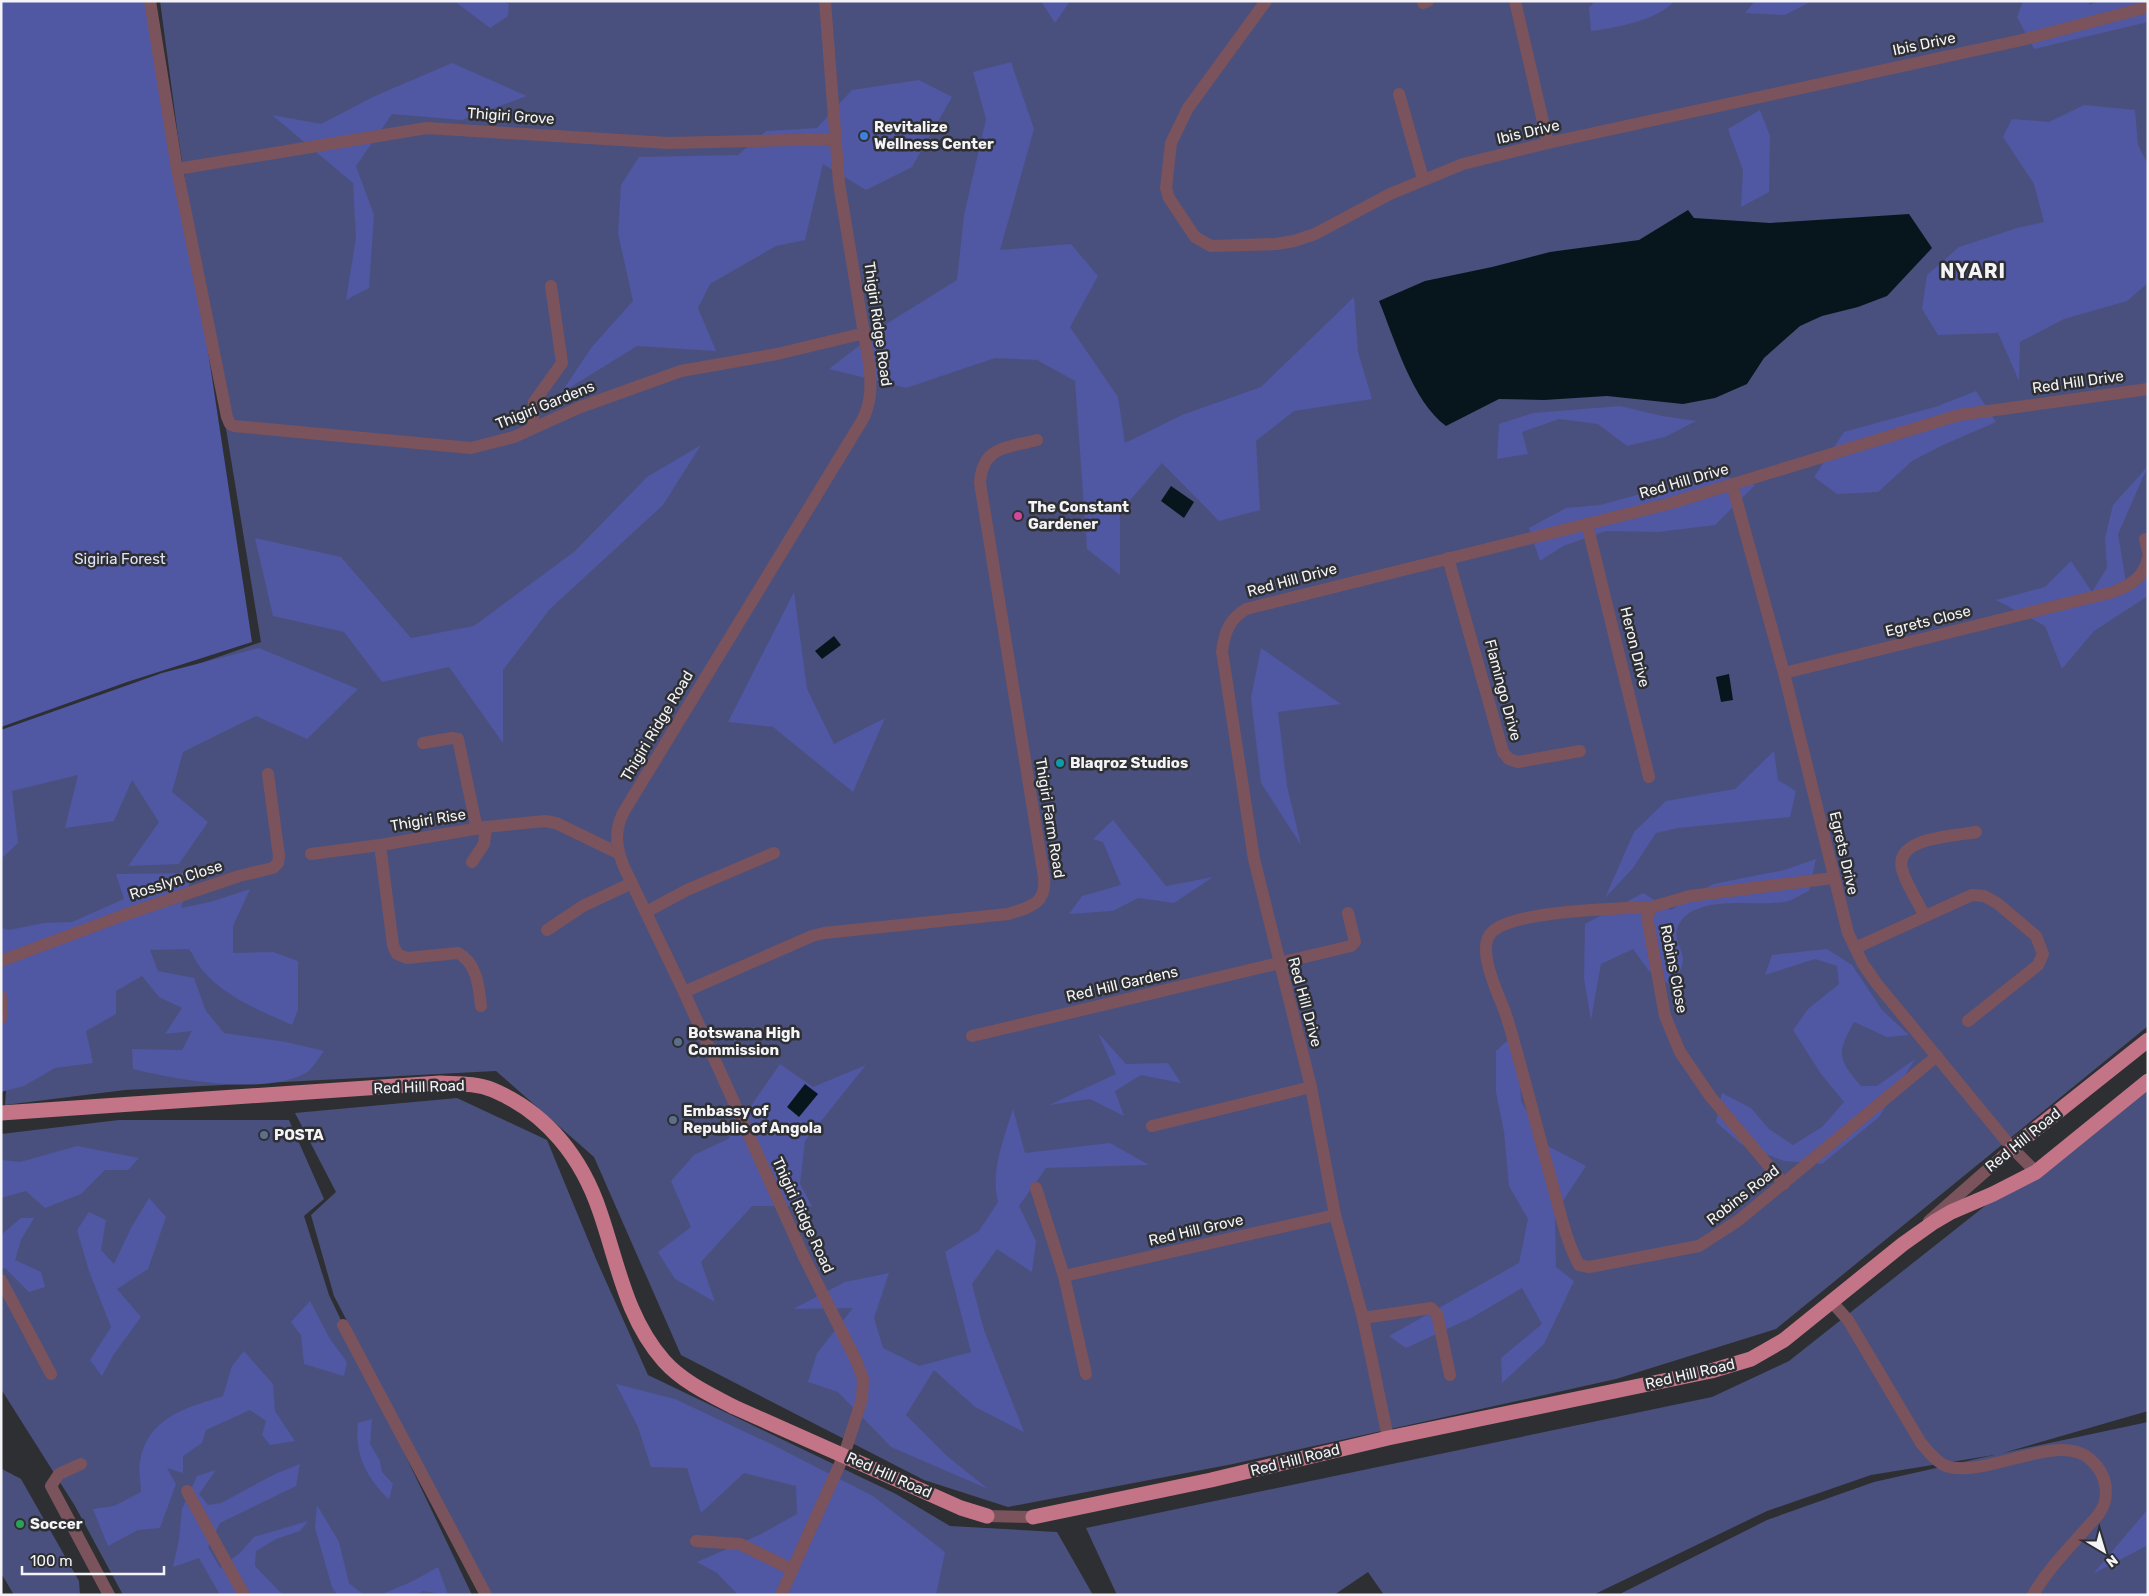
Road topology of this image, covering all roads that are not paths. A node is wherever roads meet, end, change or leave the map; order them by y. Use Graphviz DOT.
graph roads {
  1 [pos="150,1"];
  2 [pos="825,1"];
  3 [pos="1266,1"];
  4 [pos="1515,1"];
  5 [pos="2148,6"];
  6 [pos="1399,94"];
  7 [pos="835,138"];
  8 [pos="1548,143"];
  9 [pos="183,168"];
  10 [pos="1423,179"];
  11 [pos="551,286"];
  12 [pos="865,333"];
  13 [pos="2148,389"];
  14 [pos="533,428"];
  15 [pos="1037,440"];
  16 [pos="1732,484"];
  17 [pos="1587,524"];
  18 [pos="2148,557"];
  19 [pos="1448,558"];
  20 [pos="1784,674"];
  21 [pos="423,742"];
  22 [pos="1580,751"];
  23 [pos="268,774"];
  24 [pos="1649,777"];
  25 [pos="481,828"];
  26 [pos="1976,832"];
  27 [pos="380,845"];
  28 [pos="618,852"];
  29 [pos="774,853"];
  30 [pos="311,854"];
  31 [pos="472,862"];
  32 [pos="1833,878"];
  33 [pos="632,883"];
  34 [pos="1652,906"];
  35 [pos="646,912"];
  36 [pos="1348,914"];
  37 [pos="1924,915"];
  38 [pos="547,930"];
  39 [pos="1855,948"];
  40 [pos="1,962"];
  41 [pos="1278,964"];
  42 [pos="684,992"];
  43 [pos="1,997"];
  44 [pos="481,1006"];
  45 [pos="1,1018"];
  46 [pos="1968,1021"];
  47 [pos="972,1036"];
  48 [pos="2148,1040"];
  49 [pos="1937,1056"];
  50 [pos="2148,1081"];
  51 [pos="1310,1087"];
  52 [pos="1,1113"];
  53 [pos="1152,1126"];
  54 [pos="2012,1148"];
  55 [pos="2036,1172"];
  56 [pos="1784,1184"];
  57 [pos="1036,1188"];
  58 [pos="1335,1215"];
  59 [pos="1903,1244"];
  60 [pos="1064,1276"];
  61 [pos="1,1280"];
  62 [pos="1831,1301"];
  63 [pos="1363,1318"];
  64 [pos="343,1325"];
  65 [pos="51,1374"];
  66 [pos="1086,1374"];
  67 [pos="1450,1375"];
  68 [pos="1388,1438"];
  69 [pos="844,1455"];
  70 [pos="81,1464"];
  71 [pos="188,1491"];
  72 [pos="987,1516"];
  73 [pos="1033,1517"];
  74 [pos="696,1542"];
  75 [pos="791,1569"];
  76 [pos="109,1595"];
  77 [pos="244,1595"];
  78 [pos="486,1595"];
  79 [pos="781,1595"];
  80 [pos="2033,1595"];
  1 -- 9 [label="street"];
  2 -- 7 [label="street, Thigiri Ridge Road"];
  3 -- 10 [label="street, Ibis Drive"];
  4 -- 8 [label="street"];
  5 -- 8 [label="street, Ibis Drive"];
  6 -- 10 [label="street"];
  7 -- 9 [label="street, Thigiri Grove"];
  7 -- 12 [label="street, Thigiri Ridge Road"];
  8 -- 10 [label="street, Ibis Drive"];
  9 -- 14 [label="street, Thigiri Gardens"];
  11 -- 14 [label="street"];
  12 -- 14 [label="street, Thigiri Gardens"];
  12 -- 28 [label="street, Thigiri Ridge Road"];
  13 -- 16 [label="street, Red Hill Drive"];
  15 -- 42 [label="street, Thigiri Farm Road"];
  16 -- 17 [label="street, Red Hill Drive"];
  16 -- 20 [label="street, Egrets Drive"];
  17 -- 19 [label="street, Red Hill Drive"];
  17 -- 24 [label="street, Heron Drive"];
  18 -- 20 [label="street, Egrets Close"];
  19 -- 22 [label="street, Flamingo Drive"];
  19 -- 41 [label="street, Red Hill Drive"];
  20 -- 32 [label="street, Egrets Drive"];
  21 -- 25 [label="street"];
  23 -- 40 [label="street, Rosslyn Close"];
  25 -- 27 [label="street, Thigiri Rise"];
  25 -- 28 [label="street, Thigiri Rise"];
  25 -- 31 [label="street"];
  26 -- 37 [label="street"];
  27 -- 30 [label="street"];
  27 -- 44 [label="street, Thigiri Rise"];
  28 -- 33 [label="street, Thigiri Ridge Road"];
  29 -- 35 [label="street"];
  32 -- 34 [label="street, Robins Close"];
  32 -- 39 [label="street, Egrets Drive"];
  33 -- 35 [label="street, Thigiri Ridge Road"];
  33 -- 38 [label="street"];
  34 -- 56 [label="street, Robins Close"];
  34 -- 56 [label="street, Robins Road"];
  35 -- 42 [label="street, Thigiri Ridge Road"];
  36 -- 41 [label="street, Red Hill Gardens"];
  37 -- 39 [label="street"];
  37 -- 46 [label="street"];
  39 -- 49 [label="street, Egrets Drive"];
  41 -- 47 [label="street, Red Hill Gardens"];
  41 -- 51 [label="street, Red Hill Drive"];
  42 -- 69 [label="street, Thigiri Ridge Road"];
  43 -- 45 [label="street"];
  48 -- 54 [label="main road, Red Hill Road"];
  49 -- 54 [label="street, Egrets Drive"];
  49 -- 56 [label="street, Robins Road"];
  50 -- 55 [label="main road, Red Hill Road"];
  51 -- 53 [label="street"];
  51 -- 58 [label="street, Red Hill Drive"];
  52 -- 69 [label="main road, Red Hill Road"];
  54 -- 55 [label="street, Egrets Drive"];
  54 -- 59 [label="street, Red Hill Road"];
  55 -- 59 [label="main road, Red Hill Road"];
  57 -- 60 [label="street"];
  58 -- 60 [label="street, Red Hill Grove"];
  58 -- 63 [label="street, Red Hill Drive"];
  59 -- 62 [label="main road, Red Hill Road"];
  60 -- 66 [label="street"];
  61 -- 65 [label="street"];
  62 -- 68 [label="main road, Red Hill Road"];
  62 -- 80 [label="street"];
  63 -- 67 [label="street"];
  63 -- 68 [label="street, Red Hill Drive"];
  64 -- 78 [label="street"];
  68 -- 73 [label="main road, Red Hill Road"];
  69 -- 72 [label="main road, Red Hill Road"];
  69 -- 75 [label="street, Thigiri Ridge Road"];
  70 -- 76 [label="street"];
  71 -- 77 [label="street"];
  72 -- 73 [label="street, Red Hill Road"];
  74 -- 75 [label="street"];
  75 -- 79 [label="street, Thigiri Ridge Road"];
}
